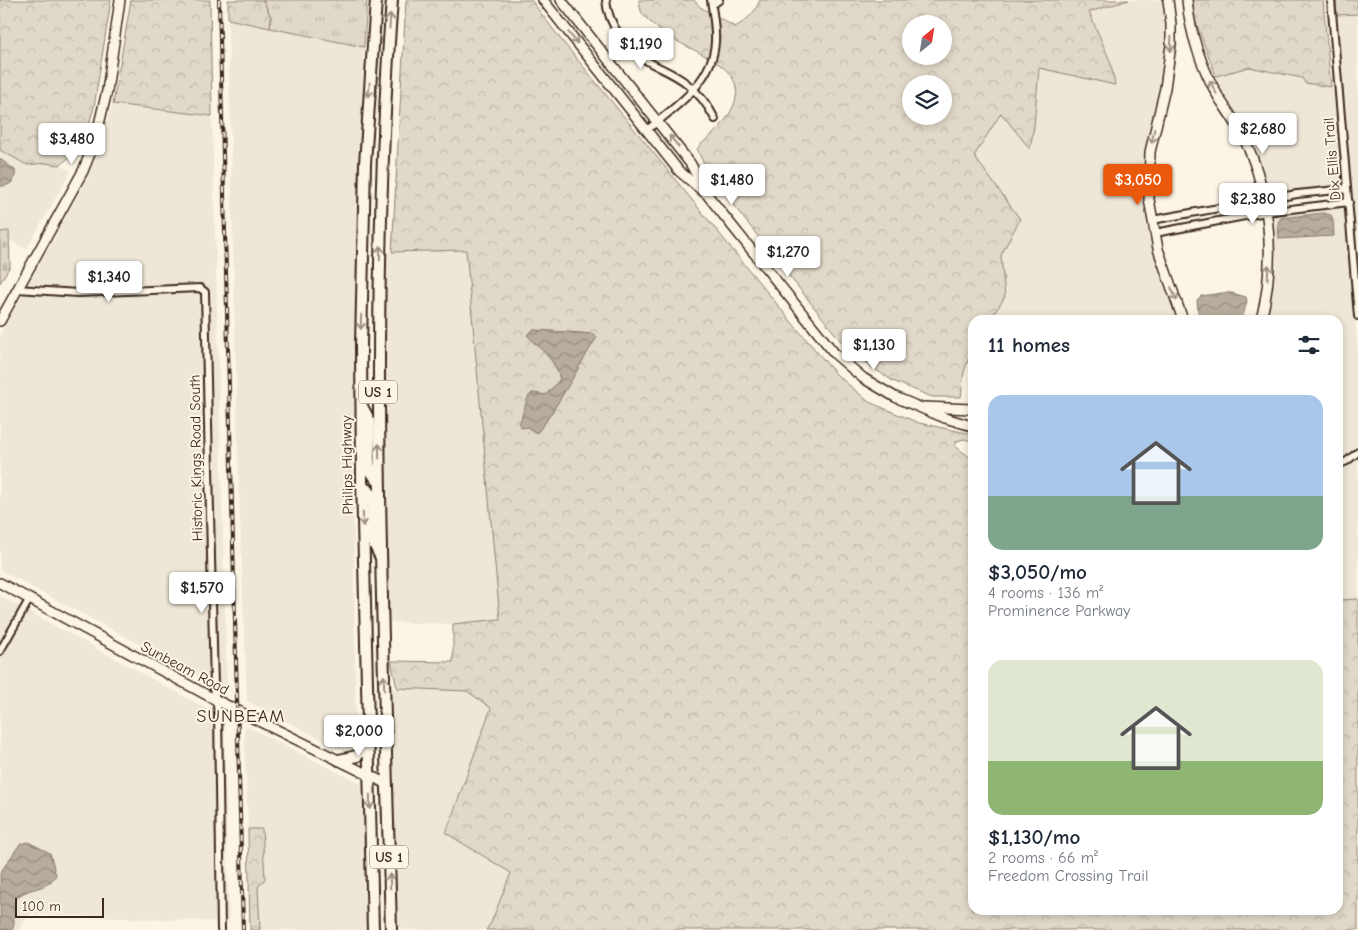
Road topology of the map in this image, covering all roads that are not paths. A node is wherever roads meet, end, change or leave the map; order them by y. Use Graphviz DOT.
graph roads {
  1 [pos="120,0"];
  2 [pos="376,0"];
  3 [pos="392,0"];
  4 [pos="543,0"];
  5 [pos="561,0"];
  6 [pos="606,0"];
  7 [pos="719,0"];
  8 [pos="1168,0"];
  9 [pos="1187,0"];
  10 [pos="1331,0"];
  11 [pos="711,2"];
  12 [pos="373,41"];
  13 [pos="385,83"];
  14 [pos="694,90"];
  15 [pos="715,119"];
  16 [pos="658,122"];
  17 [pos="647,130"];
  18 [pos="1347,189"];
  19 [pos="709,197"];
  20 [pos="1263,199"];
  21 [pos="1349,202"];
  22 [pos="1266,212"];
  23 [pos="1152,220"];
  24 [pos="1155,234"];
  25 [pos="361,278"];
  26 [pos="379,278"];
  27 [pos="18,289"];
  28 [pos="1182,315"];
  29 [pos="1261,315"];
  30 [pos="1358,316"];
  31 [pos="0,320"];
  32 [pos="360,403"];
  33 [pos="921,408"];
  34 [pos="968,409"];
  35 [pos="968,425"];
  36 [pos="1358,452"];
  37 [pos="1343,463"];
  38 [pos="379,482"];
  39 [pos="362,486"];
  40 [pos="381,559"];
  41 [pos="0,583"];
  42 [pos="29,600"];
  43 [pos="0,651"];
  44 [pos="216,700"];
  45 [pos="368,744"];
  46 [pos="338,760"];
  47 [pos="369,776"];
  48 [pos="387,784"];
  49 [pos="221,930"];
  50 [pos="373,930"];
  51 [pos="391,930"];
  1 -- 27 [label="street"];
  2 -- 12 [label="main road, Philips Highway / US 1"];
  13 -- 3 [label="main road, US 1, one-way"];
  4 -- 17 [label="street, one-way"];
  5 -- 16 [label="street"];
  6 -- 14 [label="street"];
  7 -- 11 [label="street"];
  8 -- 23 [label="street, one-way"];
  20 -- 9 [label="street, one-way"];
  10 -- 18 [label="street, Dix Ellis Trail"];
  11 -- 14 [label="street"];
  12 -- 13 [label="main road"];
  12 -- 25 [label="main road, Philips Highway / US 1, one-way"];
  26 -- 13 [label="main road, US 1, one-way"];
  14 -- 15 [label="street"];
  14 -- 16 [label="street"];
  16 -- 17 [label="street"];
  19 -- 16 [label="street, one-way"];
  17 -- 19 [label="street"];
  18 -- 20 [label="street"];
  18 -- 21 [label="street, Dix Ellis Trail"];
  19 -- 33 [label="street"];
  20 -- 22 [label="street"];
  20 -- 23 [label="street"];
  21 -- 22 [label="street"];
  21 -- 30 [label="street, Dix Ellis Trail"];
  22 -- 24 [label="street"];
  29 -- 22 [label="street, one-way"];
  23 -- 24 [label="street"];
  24 -- 28 [label="street, one-way"];
  25 -- 26 [label="main road"];
  25 -- 32 [label="main road, Philips Highway / US 1, one-way"];
  38 -- 26 [label="main road, US 1, one-way"];
  27 -- 31 [label="street"];
  27 -- 44 [label="street, Historic Kings Road South"];
  32 -- 38 [label="main road"];
  32 -- 39 [label="main road, Philips Highway / US 1"];
  33 -- 34 [label="street"];
  33 -- 35 [label="street"];
  36 -- 37 [label="street"];
  38 -- 40 [label="main road, US 1"];
  39 -- 40 [label="main road"];
  39 -- 45 [label="main road, Philips Highway / US 1, one-way"];
  48 -- 40 [label="main road, US 1, one-way"];
  41 -- 42 [label="street, Sunbeam Road"];
  42 -- 43 [label="street"];
  42 -- 44 [label="street, Sunbeam Road"];
  44 -- 46 [label="street, Sunbeam Road"];
  44 -- 49 [label="street, Historic Kings Road South"];
  45 -- 46 [label="main road"];
  45 -- 47 [label="main road, Philips Highway / US 1"];
  46 -- 47 [label="street, Sunbeam Road"];
  47 -- 48 [label="street, Sunbeam Road"];
  47 -- 50 [label="main road, Philips Highway / US 1, one-way"];
  51 -- 48 [label="main road, US 1, one-way"];
}
